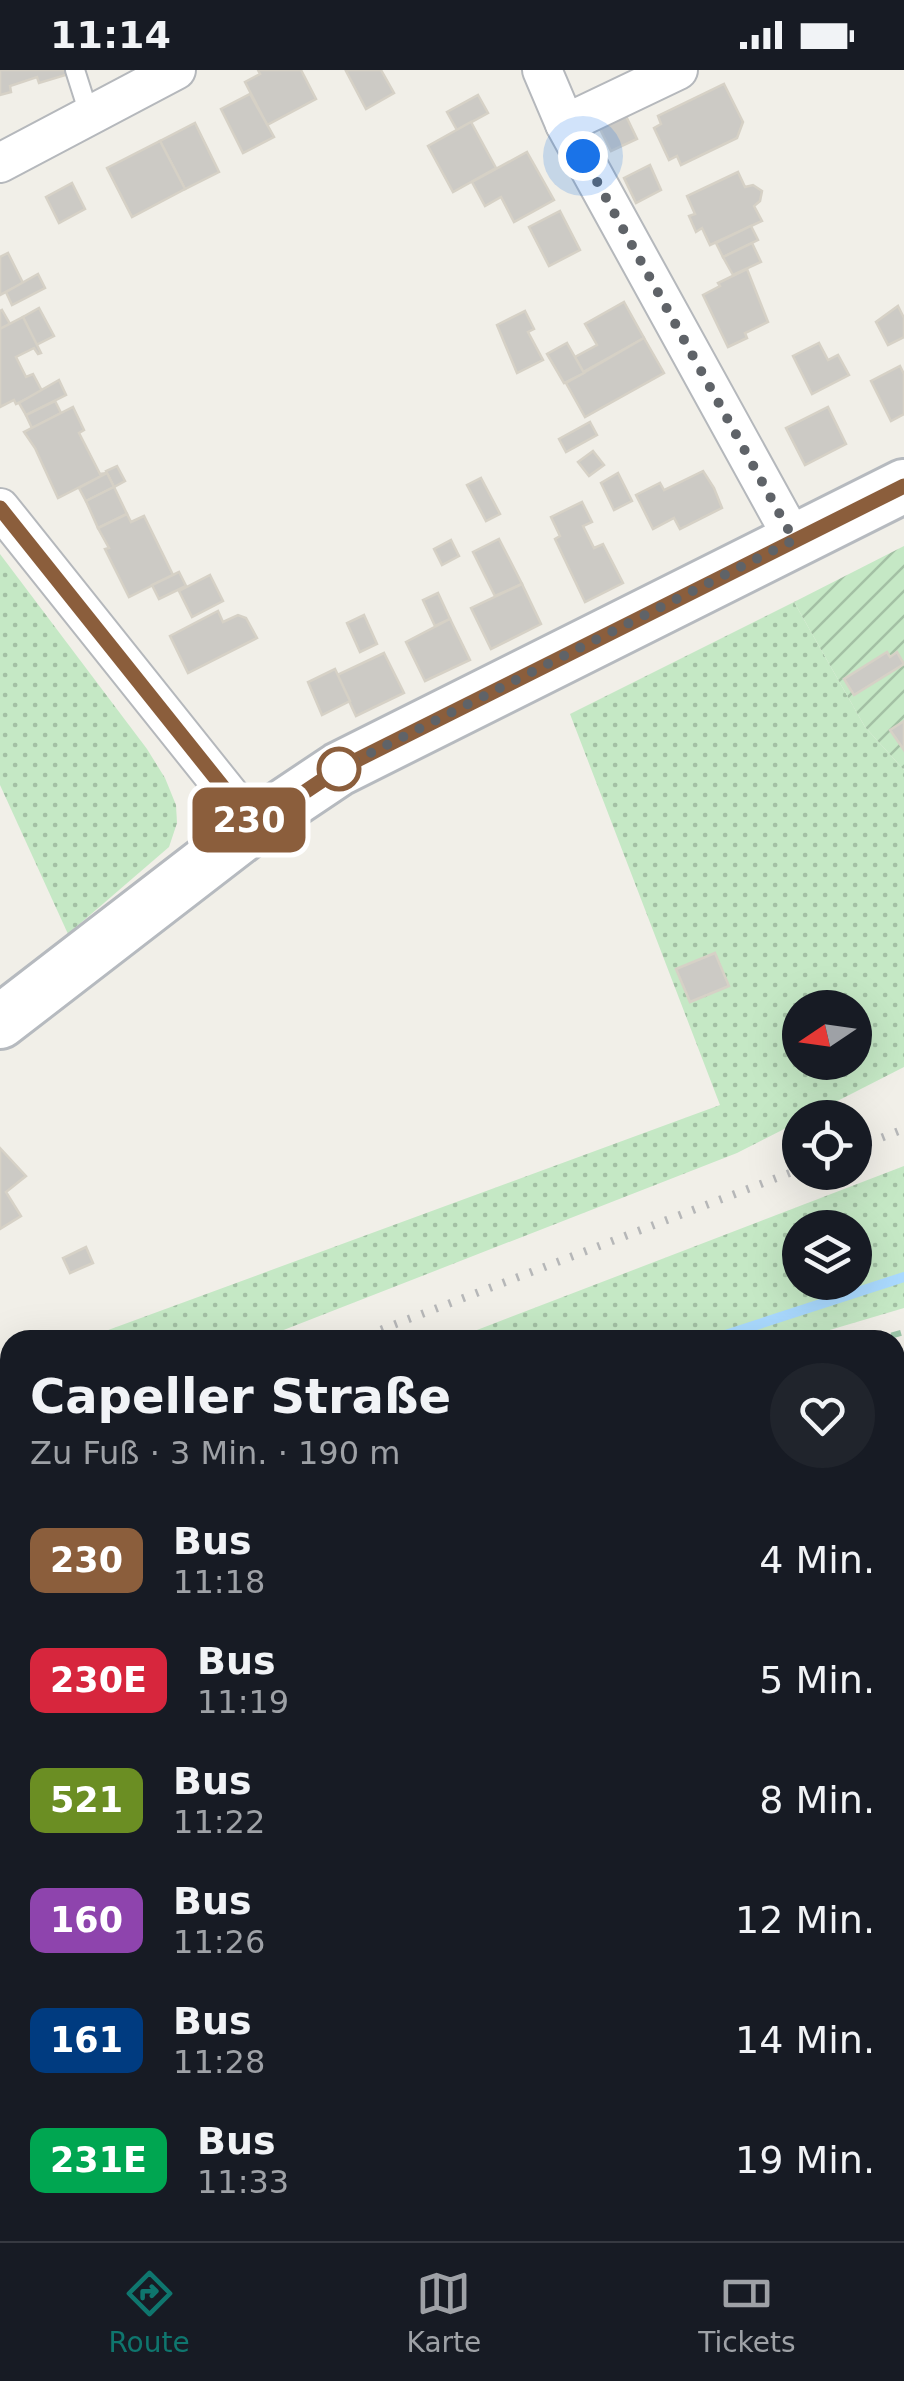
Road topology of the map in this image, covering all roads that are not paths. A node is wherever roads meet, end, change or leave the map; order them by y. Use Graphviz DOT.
graph roads {
  1 [pos="75,70"];
  2 [pos="176,70"];
  3 [pos="542,70"];
  4 [pos="678,70"];
  5 [pos="90,117"];
  6 [pos="566,124"];
  7 [pos="0,163"];
  8 [pos="904,486"];
  9 [pos="0,508"];
  10 [pos="794,540"];
  11 [pos="254,826"];
  12 [pos="0,1022"];
  1 -- 5 [label="lane"];
  2 -- 5 [label="street"];
  3 -- 6 [label="street"];
  4 -- 6 [label="street"];
  5 -- 7 [label="street"];
  6 -- 10 [label="street"];
  8 -- 10 [label="street"];
  9 -- 11 [label="street"];
  10 -- 11 [label="street"];
  11 -- 12 [label="street"];
}
